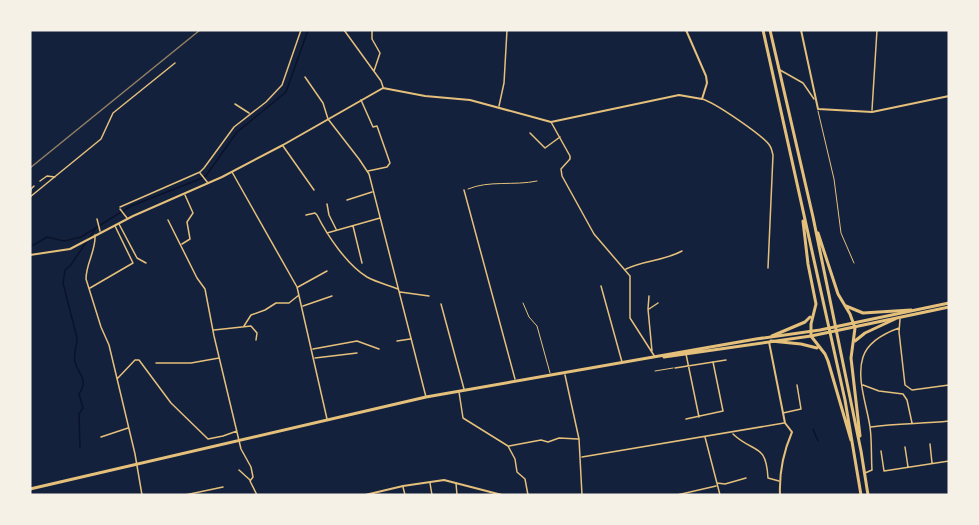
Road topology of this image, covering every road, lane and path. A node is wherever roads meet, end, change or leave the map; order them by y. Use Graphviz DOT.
graph roads {
  1 [pos="301,30"];
  2 [pos="344,30"];
  3 [pos="372,30"];
  4 [pos="507,30"];
  5 [pos="686,30"];
  6 [pos="764,30"];
  7 [pos="770,30"];
  8 [pos="801,30"];
  9 [pos="877,30"];
  10 [pos="175,63"];
  11 [pos="779,70"];
  12 [pos="374,72"];
  13 [pos="305,77"];
  14 [pos="383,88"];
  15 [pos="949,96"];
  16 [pos="702,99"];
  17 [pos="361,100"];
  18 [pos="816,100"];
  19 [pos="235,104"];
  20 [pos="498,107"];
  21 [pos="818,109"];
  22 [pos="872,112"];
  23 [pos="250,114"];
  24 [pos="328,119"];
  25 [pos="550,122"];
  26 [pos="530,133"];
  27 [pos="560,137"];
  28 [pos="283,145"];
  29 [pos="368,171"];
  30 [pos="232,172"];
  31 [pos="200,173"];
  32 [pos="55,177"];
  33 [pos="537,181"];
  34 [pos="40,182"];
  35 [pos="207,182"];
  36 [pos="34,186"];
  37 [pos="468,189"];
  38 [pos="314,190"];
  39 [pos="464,190"];
  40 [pos="373,192"];
  41 [pos="185,194"];
  42 [pos="30,197"];
  43 [pos="347,200"];
  44 [pos="327,204"];
  45 [pos="802,206"];
  46 [pos="306,215"];
  47 [pos="813,217"];
  48 [pos="381,218"];
  49 [pos="127,219"];
  50 [pos="168,220"];
  51 [pos="96,221"];
  52 [pos="118,223"];
  53 [pos="114,225"];
  54 [pos="353,225"];
  55 [pos="337,230"];
  56 [pos="100,231"];
  57 [pos="326,233"];
  58 [pos="94,236"];
  59 [pos="181,245"];
  60 [pos="682,251"];
  61 [pos="30,255"];
  62 [pos="146,263"];
  63 [pos="362,263"];
  64 [pos="854,263"];
  65 [pos="768,268"];
  66 [pos="625,269"];
  67 [pos="327,271"];
  68 [pos="601,286"];
  69 [pos="297,287"];
  70 [pos="89,289"];
  71 [pos="399,291"];
  72 [pos="299,294"];
  73 [pos="332,296"];
  74 [pos="429,296"];
  75 [pos="649,296"];
  76 [pos="523,303"];
  77 [pos="658,303"];
  78 [pos="842,303"];
  79 [pos="949,303"];
  80 [pos="441,304"];
  81 [pos="302,306"];
  82 [pos="949,308"];
  83 [pos="648,309"];
  84 [pos="911,310"];
  85 [pos="814,312"];
  86 [pos="900,318"];
  87 [pos="895,319"];
  88 [pos="244,326"];
  89 [pos="855,326"];
  90 [pos="899,328"];
  91 [pos="213,331"];
  92 [pos="810,334"];
  93 [pos="411,338"];
  94 [pos="771,339"];
  95 [pos="256,340"];
  96 [pos="397,341"];
  97 [pos="854,342"];
  98 [pos="312,349"];
  99 [pos="379,349"];
  100 [pos="822,350"];
  101 [pos="652,351"];
  102 [pos="357,353"];
  103 [pos="686,353"];
  104 [pos="657,357"];
  105 [pos="220,358"];
  106 [pos="314,358"];
  107 [pos="726,360"];
  108 [pos="713,362"];
  109 [pos="156,363"];
  110 [pos="622,363"];
  111 [pos="688,366"];
  112 [pos="675,368"];
  113 [pos="655,371"];
  114 [pos="565,372"];
  115 [pos="550,375"];
  116 [pos="117,379"];
  117 [pos="515,380"];
  118 [pos="863,385"];
  119 [pos="949,385"];
  120 [pos="797,386"];
  121 [pos="465,390"];
  122 [pos="459,391"];
  123 [pos="426,397"];
  124 [pos="783,413"];
  125 [pos="699,417"];
  126 [pos="327,420"];
  127 [pos="686,420"];
  128 [pos="949,421"];
  129 [pos="785,423"];
  130 [pos="912,423"];
  131 [pos="128,428"];
  132 [pos="870,428"];
  133 [pos="237,430"];
  134 [pos="732,433"];
  135 [pos="705,436"];
  136 [pos="101,437"];
  137 [pos="579,438"];
  138 [pos="240,439"];
  139 [pos="930,444"];
  140 [pos="508,446"];
  141 [pos="905,447"];
  142 [pos="854,450"];
  143 [pos="881,451"];
  144 [pos="861,452"];
  145 [pos="582,457"];
  146 [pos="949,461"];
  147 [pos="137,464"];
  148 [pos="932,464"];
  149 [pos="908,468"];
  150 [pos="239,470"];
  151 [pos="865,473"];
  152 [pos="746,478"];
  153 [pos="250,480"];
  154 [pos="780,481"];
  155 [pos="430,482"];
  156 [pos="456,483"];
  157 [pos="717,484"];
  158 [pos="403,486"];
  159 [pos="223,487"];
  160 [pos="30,489"];
  161 [pos="481,490"];
  162 [pos="379,493"];
  163 [pos="142,495"];
  164 [pos="184,495"];
  165 [pos="257,495"];
  166 [pos="365,495"];
  167 [pos="405,495"];
  168 [pos="432,495"];
  169 [pos="457,495"];
  170 [pos="482,495"];
  171 [pos="502,495"];
  172 [pos="528,495"];
  173 [pos="582,495"];
  174 [pos="677,495"];
  175 [pos="720,495"];
  176 [pos="780,495"];
  177 [pos="861,495"];
  178 [pos="868,495"];
  1 -- 23 [label="street"];
  2 -- 12 [label="street"];
  3 -- 12 [label="street"];
  4 -- 20 [label="street"];
  5 -- 16 [label="street"];
  6 -- 45 [label="main road"];
  7 -- 11 [label="main road"];
  8 -- 18 [label="street"];
  9 -- 22 [label="street"];
  10 -- 32 [label="street"];
  11 -- 18 [label="street"];
  11 -- 47 [label="main road"];
  12 -- 14 [label="street"];
  13 -- 24 [label="street"];
  14 -- 17 [label="street"];
  14 -- 20 [label="street"];
  15 -- 22 [label="street"];
  16 -- 25 [label="street"];
  16 -- 65 [label="street"];
  17 -- 24 [label="street"];
  17 -- 29 [label="street"];
  18 -- 21 [label="street"];
  19 -- 23 [label="street"];
  20 -- 25 [label="street"];
  21 -- 22 [label="street"];
  21 -- 64 [label="lane"];
  23 -- 31 [label="street"];
  24 -- 28 [label="street"];
  24 -- 29 [label="street"];
  25 -- 27 [label="street"];
  26 -- 27 [label="street"];
  27 -- 66 [label="street"];
  28 -- 30 [label="street"];
  28 -- 38 [label="street"];
  29 -- 40 [label="street"];
  30 -- 35 [label="street"];
  30 -- 69 [label="street"];
  31 -- 35 [label="street"];
  31 -- 49 [label="street"];
  32 -- 34 [label="street"];
  32 -- 42 [label="street"];
  33 -- 37 [label="lane"];
  35 -- 41 [label="street"];
  36 -- 42 [label="street"];
  39 -- 117 [label="street"];
  40 -- 43 [label="street"];
  40 -- 48 [label="street"];
  41 -- 49 [label="street"];
  41 -- 59 [label="street"];
  44 -- 55 [label="street"];
  45 -- 85 [label="main road"];
  45 -- 142 [label="main road"];
  46 -- 57 [label="street"];
  47 -- 78 [label="main road"];
  47 -- 144 [label="main road"];
  48 -- 54 [label="street"];
  48 -- 71 [label="street"];
  49 -- 52 [label="street"];
  50 -- 59 [label="street"];
  51 -- 56 [label="street"];
  52 -- 53 [label="street"];
  52 -- 62 [label="street"];
  53 -- 56 [label="street"];
  53 -- 70 [label="street"];
  54 -- 55 [label="street"];
  54 -- 63 [label="street"];
  55 -- 57 [label="street"];
  56 -- 58 [label="street"];
  57 -- 71 [label="street"];
  58 -- 61 [label="street"];
  58 -- 70 [label="street"];
  59 -- 91 [label="street"];
  60 -- 66 [label="street"];
  66 -- 101 [label="street"];
  67 -- 69 [label="street"];
  68 -- 110 [label="street"];
  69 -- 72 [label="street"];
  70 -- 116 [label="street"];
  71 -- 74 [label="street"];
  71 -- 93 [label="street"];
  72 -- 81 [label="street"];
  72 -- 88 [label="street"];
  73 -- 81 [label="street"];
  75 -- 83 [label="street"];
  76 -- 115 [label="lane"];
  77 -- 83 [label="street"];
  78 -- 84 [label="main road"];
  78 -- 89 [label="main road"];
  79 -- 84 [label="main road"];
  80 -- 121 [label="street"];
  81 -- 98 [label="street"];
  82 -- 86 [label="main road"];
  83 -- 101 [label="street"];
  84 -- 89 [label="main road"];
  85 -- 92 [label="main road"];
  85 -- 94 [label="main road"];
  86 -- 87 [label="main road"];
  86 -- 90 [label="street"];
  87 -- 89 [label="main road"];
  87 -- 97 [label="main road"];
  88 -- 91 [label="street"];
  88 -- 95 [label="street"];
  89 -- 92 [label="main road"];
  89 -- 97 [label="main road"];
  90 -- 118 [label="street"];
  90 -- 119 [label="street"];
  91 -- 105 [label="street"];
  92 -- 94 [label="main road"];
  92 -- 100 [label="main road"];
  93 -- 96 [label="street"];
  93 -- 123 [label="street"];
  94 -- 100 [label="main road"];
  94 -- 103 [label="main road"];
  94 -- 104 [label="main road"];
  94 -- 124 [label="street"];
  97 -- 144 [label="main road"];
  98 -- 99 [label="street"];
  98 -- 106 [label="street"];
  100 -- 142 [label="main road"];
  101 -- 104 [label="street"];
  102 -- 106 [label="street"];
  103 -- 104 [label="main road"];
  103 -- 111 [label="street"];
  104 -- 110 [label="main road"];
  105 -- 109 [label="street"];
  105 -- 133 [label="street"];
  106 -- 126 [label="street"];
  107 -- 108 [label="street"];
  108 -- 111 [label="street"];
  108 -- 125 [label="street"];
  110 -- 114 [label="main road"];
  111 -- 112 [label="street"];
  111 -- 125 [label="street"];
  112 -- 113 [label="lane"];
  114 -- 115 [label="main road"];
  114 -- 137 [label="street"];
  115 -- 117 [label="main road"];
  116 -- 131 [label="street"];
  116 -- 133 [label="street"];
  117 -- 121 [label="main road"];
  118 -- 130 [label="street"];
  118 -- 132 [label="street"];
  120 -- 124 [label="street"];
  121 -- 122 [label="main road"];
  122 -- 123 [label="main road"];
  122 -- 140 [label="street"];
  123 -- 126 [label="main road"];
  124 -- 129 [label="street"];
  125 -- 127 [label="street"];
  126 -- 138 [label="main road"];
  128 -- 130 [label="street"];
  129 -- 134 [label="street"];
  129 -- 154 [label="street"];
  130 -- 132 [label="street"];
  131 -- 136 [label="street"];
  131 -- 147 [label="street"];
  132 -- 151 [label="street"];
  133 -- 138 [label="street"];
  134 -- 135 [label="street"];
  134 -- 154 [label="street"];
  135 -- 145 [label="street"];
  135 -- 157 [label="street"];
  137 -- 140 [label="street"];
  137 -- 145 [label="street"];
  138 -- 147 [label="main road"];
  138 -- 153 [label="street"];
  139 -- 148 [label="street"];
  140 -- 172 [label="street"];
  141 -- 149 [label="street"];
  142 -- 177 [label="main road"];
  143 -- 149 [label="street"];
  144 -- 151 [label="main road"];
  145 -- 173 [label="street"];
  146 -- 148 [label="street"];
  147 -- 160 [label="main road"];
  147 -- 163 [label="street"];
  148 -- 149 [label="street"];
  150 -- 153 [label="street"];
  151 -- 178 [label="main road"];
  152 -- 157 [label="street"];
  153 -- 165 [label="street"];
  154 -- 176 [label="street"];
  155 -- 156 [label="street"];
  155 -- 158 [label="street"];
  155 -- 168 [label="street"];
  156 -- 161 [label="street"];
  156 -- 169 [label="street"];
  157 -- 174 [label="street"];
  157 -- 175 [label="street"];
  158 -- 162 [label="street"];
  158 -- 167 [label="street"];
  159 -- 164 [label="street"];
  161 -- 170 [label="street"];
  161 -- 171 [label="street"];
  162 -- 166 [label="street"];
}
